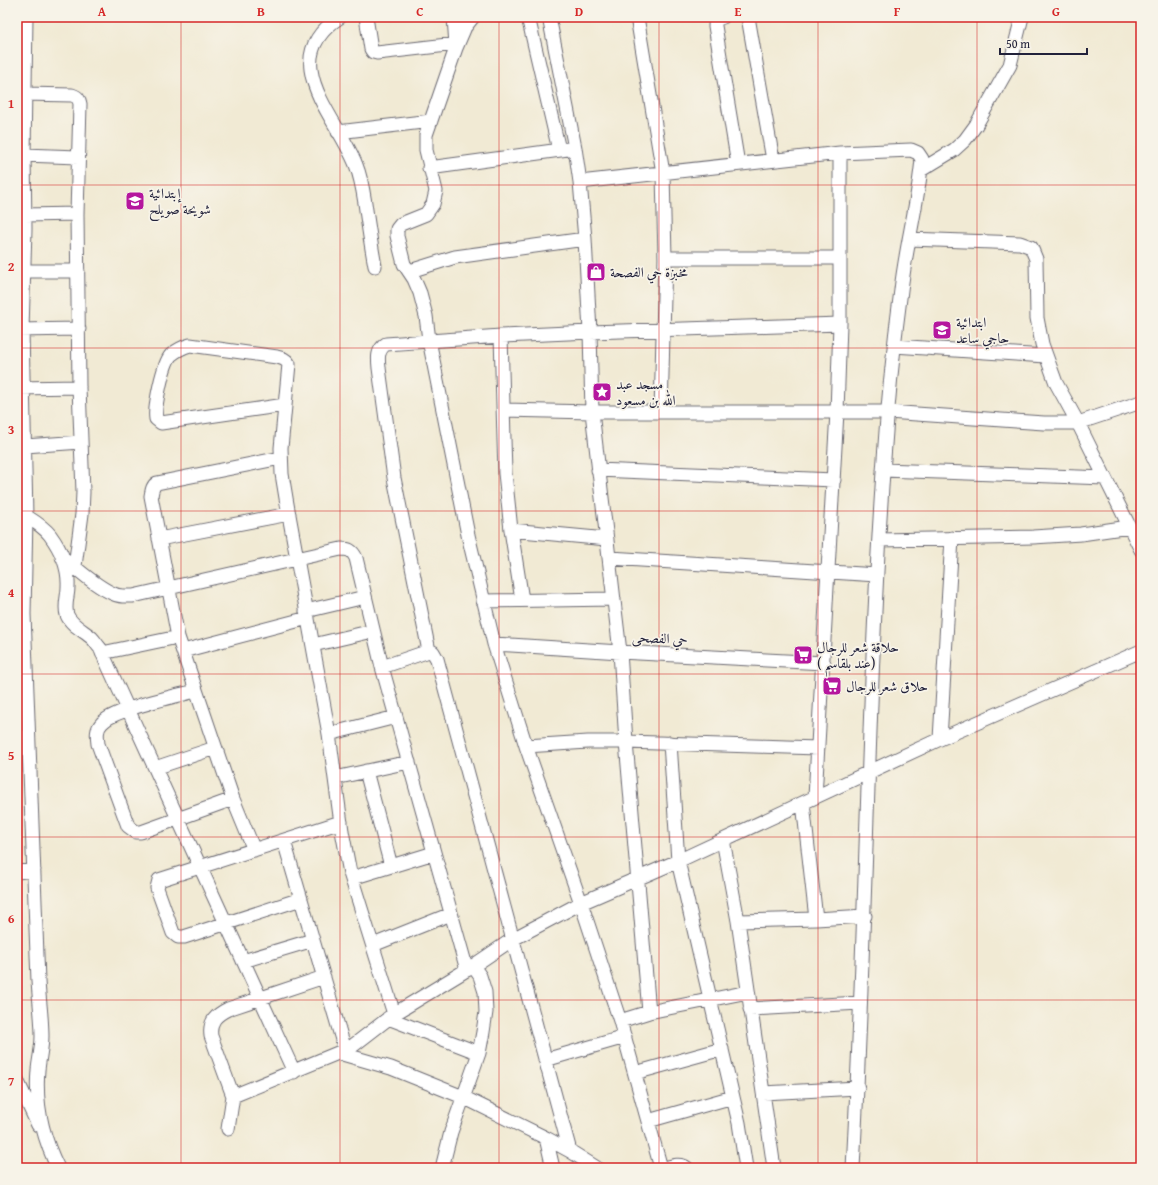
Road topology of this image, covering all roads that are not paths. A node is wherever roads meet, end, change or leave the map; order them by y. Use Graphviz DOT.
graph roads {
  1 [pos="26,17"];
  2 [pos="340,17"];
  3 [pos="366,17"];
  4 [pos="454,17"];
  5 [pos="473,17"];
  6 [pos="528,17"];
  7 [pos="549,17"];
  8 [pos="637,17"];
  9 [pos="723,17"];
  10 [pos="748,17"];
  11 [pos="1022,17"];
  12 [pos="456,46"];
  13 [pos="21,51"];
  14 [pos="22,101"];
  15 [pos="431,121"];
  16 [pos="338,132"];
  17 [pos="575,148"];
  18 [pos="559,150"];
  19 [pos="840,153"];
  20 [pos="78,157"];
  21 [pos="773,160"];
  22 [pos="22,164"];
  23 [pos="738,164"];
  24 [pos="429,168"];
  25 [pos="921,170"];
  26 [pos="663,173"];
  27 [pos="580,182"];
  28 [pos="77,214"];
  29 [pos="25,215"];
  30 [pos="21,229"];
  31 [pos="585,239"];
  32 [pos="909,239"];
  33 [pos="665,258"];
  34 [pos="840,258"];
  35 [pos="375,266"];
  36 [pos="20,271"];
  37 [pos="78,271"];
  38 [pos="410,271"];
  39 [pos="840,324"];
  40 [pos="79,329"];
  41 [pos="20,330"];
  42 [pos="664,330"];
  43 [pos="590,332"];
  44 [pos="501,336"];
  45 [pos="429,340"];
  46 [pos="894,346"];
  47 [pos="1046,356"];
  48 [pos="20,387"];
  49 [pos="79,387"];
  50 [pos="1141,403"];
  51 [pos="285,405"];
  52 [pos="504,410"];
  53 [pos="592,412"];
  54 [pos="661,412"];
  55 [pos="838,412"];
  56 [pos="888,412"];
  57 [pos="1078,423"];
  58 [pos="81,442"];
  59 [pos="22,454"];
  60 [pos="282,458"];
  61 [pos="598,470"];
  62 [pos="883,470"];
  63 [pos="1105,478"];
  64 [pos="834,480"];
  65 [pos="289,514"];
  66 [pos="26,516"];
  67 [pos="1129,526"];
  68 [pos="511,530"];
  69 [pos="952,538"];
  70 [pos="159,539"];
  71 [pos="607,539"];
  72 [pos="879,540"];
  73 [pos="1141,550"];
  74 [pos="21,551"];
  75 [pos="62,557"];
  76 [pos="610,558"];
  77 [pos="297,560"];
  78 [pos="75,566"];
  79 [pos="828,571"];
  80 [pos="877,575"];
  81 [pos="168,588"];
  82 [pos="365,597"];
  83 [pos="614,599"];
  84 [pos="522,600"];
  85 [pos="483,601"];
  86 [pos="20,614"];
  87 [pos="307,614"];
  88 [pos="373,631"];
  89 [pos="178,637"];
  90 [pos="494,644"];
  91 [pos="313,645"];
  92 [pos="430,650"];
  93 [pos="183,651"];
  94 [pos="1141,651"];
  95 [pos="620,652"];
  96 [pos="102,653"];
  97 [pos="824,662"];
  98 [pos="382,667"];
  99 [pos="196,691"];
  100 [pos="128,709"];
  101 [pos="396,717"];
  102 [pos="329,734"];
  103 [pos="940,739"];
  104 [pos="626,742"];
  105 [pos="670,743"];
  106 [pos="526,746"];
  107 [pos="215,748"];
  108 [pos="818,748"];
  109 [pos="409,762"];
  110 [pos="155,768"];
  111 [pos="366,772"];
  112 [pos="868,772"];
  113 [pos="24,775"];
  114 [pos="335,778"];
  115 [pos="815,797"];
  116 [pos="233,799"];
  117 [pos="803,803"];
  118 [pos="178,818"];
  119 [pos="341,822"];
  120 [pos="723,840"];
  121 [pos="284,841"];
  122 [pos="254,850"];
  123 [pos="434,854"];
  124 [pos="678,861"];
  125 [pos="391,866"];
  126 [pos="200,867"];
  127 [pos="34,870"];
  128 [pos="17,872"];
  129 [pos="352,878"];
  130 [pos="638,878"];
  131 [pos="301,899"];
  132 [pos="581,903"];
  133 [pos="451,914"];
  134 [pos="865,916"];
  135 [pos="816,919"];
  136 [pos="738,921"];
  137 [pos="225,923"];
  138 [pos="313,940"];
  139 [pos="513,940"];
  140 [pos="373,944"];
  141 [pos="243,962"];
  142 [pos="470,968"];
  143 [pos="324,977"];
  144 [pos="748,992"];
  145 [pos="260,999"];
  146 [pos="710,1000"];
  147 [pos="860,1003"];
  148 [pos="750,1009"];
  149 [pos="649,1012"];
  150 [pos="391,1016"];
  151 [pos="620,1021"];
  152 [pos="625,1037"];
  153 [pos="722,1049"];
  154 [pos="342,1052"];
  155 [pos="479,1053"];
  156 [pos="545,1060"];
  157 [pos="294,1072"];
  158 [pos="635,1073"];
  159 [pos="17,1080"];
  160 [pos="858,1088"];
  161 [pos="763,1093"];
  162 [pos="233,1096"];
  163 [pos="463,1097"];
  164 [pos="733,1097"];
  165 [pos="648,1121"];
  166 [pos="228,1129"];
  167 [pos="546,1138"];
  168 [pos="46,1142"];
  169 [pos="570,1151"];
  170 [pos="58,1168"];
  171 [pos="442,1168"];
  172 [pos="553,1168"];
  173 [pos="597,1168"];
  174 [pos="660,1168"];
  175 [pos="665,1168"];
  176 [pos="687,1168"];
  177 [pos="746,1168"];
  178 [pos="774,1168"];
  179 [pos="853,1168"];
  1 -- 13 [label="street"];
  2 -- 16 [label="street"];
  3 -- 12 [label="street"];
  4 -- 12 [label="street"];
  5 -- 12 [label="street"];
  6 -- 18 [label="street"];
  7 -- 17 [label="street"];
  8 -- 26 [label="street"];
  9 -- 23 [label="street"];
  10 -- 21 [label="street"];
  11 -- 25 [label="street"];
  12 -- 15 [label="street"];
  13 -- 14 [label="street"];
  14 -- 20 [label="street"];
  14 -- 22 [label="street"];
  15 -- 16 [label="street"];
  15 -- 24 [label="street"];
  16 -- 35 [label="street"];
  17 -- 18 [label="street"];
  17 -- 27 [label="street"];
  18 -- 24 [label="street"];
  19 -- 21 [label="street"];
  19 -- 25 [label="street"];
  19 -- 34 [label="street"];
  20 -- 22 [label="street"];
  20 -- 28 [label="street"];
  21 -- 23 [label="street"];
  22 -- 29 [label="street"];
  23 -- 26 [label="street"];
  24 -- 38 [label="street"];
  25 -- 32 [label="street"];
  26 -- 27 [label="street"];
  26 -- 33 [label="street"];
  27 -- 31 [label="street"];
  28 -- 29 [label="street"];
  28 -- 37 [label="street"];
  29 -- 30 [label="street"];
  30 -- 36 [label="street"];
  31 -- 38 [label="street"];
  31 -- 43 [label="street"];
  32 -- 46 [label="street"];
  32 -- 47 [label="street"];
  33 -- 34 [label="street"];
  33 -- 42 [label="street"];
  34 -- 39 [label="street"];
  36 -- 37 [label="street"];
  36 -- 41 [label="street"];
  37 -- 40 [label="street"];
  38 -- 45 [label="street"];
  39 -- 42 [label="street"];
  39 -- 55 [label="street"];
  40 -- 41 [label="street"];
  40 -- 49 [label="street"];
  41 -- 48 [label="street"];
  42 -- 43 [label="street"];
  42 -- 54 [label="street"];
  43 -- 44 [label="street"];
  43 -- 53 [label="street"];
  44 -- 45 [label="street"];
  44 -- 52 [label="street"];
  45 -- 85 [label="street"];
  45 -- 92 [label="street"];
  46 -- 47 [label="street"];
  46 -- 56 [label="street"];
  47 -- 57 [label="street"];
  48 -- 49 [label="street"];
  48 -- 59 [label="street"];
  49 -- 58 [label="street"];
  50 -- 57 [label="street"];
  51 -- 51 [label="street"];
  51 -- 60 [label="street"];
  52 -- 53 [label="street"];
  52 -- 68 [label="street"];
  53 -- 54 [label="street"];
  53 -- 61 [label="street"];
  54 -- 55 [label="street"];
  55 -- 56 [label="street"];
  55 -- 64 [label="street"];
  56 -- 57 [label="street"];
  56 -- 62 [label="street"];
  57 -- 63 [label="street"];
  58 -- 59 [label="street"];
  58 -- 78 [label="street"];
  59 -- 66 [label="street"];
  60 -- 65 [label="street"];
  60 -- 70 [label="street"];
  61 -- 64 [label="street"];
  61 -- 71 [label="street"];
  62 -- 63 [label="street"];
  62 -- 72 [label="street"];
  63 -- 67 [label="street"];
  64 -- 79 [label="street"];
  65 -- 70 [label="street"];
  65 -- 77 [label="street"];
  66 -- 74 [label="street"];
  66 -- 75 [label="street"];
  67 -- 69 [label="street"];
  67 -- 73 [label="street"];
  68 -- 71 [label="street"];
  68 -- 84 [label="street"];
  69 -- 72 [label="street"];
  69 -- 103 [label="street"];
  70 -- 81 [label="street"];
  71 -- 76 [label="street"];
  72 -- 80 [label="street"];
  74 -- 86 [label="street"];
  75 -- 78 [label="street"];
  75 -- 96 [label="street"];
  76 -- 79 [label="street"];
  76 -- 83 [label="street"];
  77 -- 81 [label="street"];
  77 -- 82 [label="street"];
  77 -- 87 [label="street"];
  78 -- 81 [label="street"];
  79 -- 80 [label="street"];
  79 -- 97 [label="street"];
  80 -- 112 [label="street"];
  81 -- 89 [label="street"];
  82 -- 87 [label="street"];
  82 -- 88 [label="street"];
  83 -- 84 [label="street"];
  83 -- 95 [label="street"];
  84 -- 85 [label="street"];
  85 -- 90 [label="street"];
  86 -- 113 [label="street"];
  87 -- 91 [label="street"];
  87 -- 93 [label="street"];
  88 -- 91 [label="street"];
  88 -- 98 [label="street"];
  89 -- 93 [label="street"];
  89 -- 96 [label="street"];
  90 -- 95 [label="street, حي الفصحى"];
  90 -- 106 [label="street"];
  91 -- 102 [label="street"];
  92 -- 98 [label="street"];
  92 -- 139 [label="street"];
  93 -- 99 [label="street"];
  94 -- 103 [label="street"];
  95 -- 97 [label="street, حي الفصحى"];
  95 -- 104 [label="street"];
  96 -- 100 [label="street"];
  97 -- 108 [label="street"];
  98 -- 101 [label="street"];
  99 -- 100 [label="street"];
  99 -- 107 [label="street"];
  100 -- 110 [label="street"];
  100 -- 118 [label="street"];
  101 -- 102 [label="street"];
  101 -- 109 [label="street"];
  102 -- 114 [label="street"];
  103 -- 112 [label="street"];
  104 -- 105 [label="street"];
  104 -- 106 [label="street"];
  104 -- 130 [label="street"];
  105 -- 108 [label="street"];
  105 -- 124 [label="street"];
  106 -- 132 [label="street"];
  107 -- 110 [label="street"];
  107 -- 116 [label="street"];
  108 -- 115 [label="street"];
  109 -- 111 [label="street"];
  109 -- 123 [label="street"];
  110 -- 118 [label="street"];
  111 -- 114 [label="street"];
  111 -- 125 [label="street"];
  112 -- 115 [label="street"];
  112 -- 134 [label="street"];
  113 -- 127 [label="street"];
  114 -- 119 [label="street"];
  115 -- 117 [label="street"];
  116 -- 118 [label="street"];
  116 -- 122 [label="street"];
  117 -- 120 [label="street"];
  117 -- 135 [label="street"];
  118 -- 126 [label="street"];
  119 -- 121 [label="street"];
  119 -- 129 [label="street"];
  120 -- 124 [label="street"];
  120 -- 136 [label="street"];
  121 -- 122 [label="street"];
  121 -- 131 [label="street"];
  122 -- 126 [label="street"];
  123 -- 125 [label="street"];
  123 -- 133 [label="street"];
  124 -- 130 [label="street"];
  124 -- 146 [label="street"];
  125 -- 129 [label="street"];
  126 -- 137 [label="street"];
  126 -- 137 [label="street"];
  127 -- 128 [label="street"];
  127 -- 168 [label="street"];
  129 -- 140 [label="street"];
  130 -- 132 [label="street"];
  130 -- 149 [label="street"];
  131 -- 137 [label="street"];
  131 -- 138 [label="street"];
  132 -- 139 [label="street"];
  132 -- 151 [label="street"];
  133 -- 140 [label="street"];
  133 -- 142 [label="street"];
  134 -- 135 [label="street"];
  134 -- 147 [label="street"];
  135 -- 136 [label="street"];
  136 -- 144 [label="street"];
  137 -- 141 [label="street"];
  138 -- 141 [label="street"];
  138 -- 143 [label="street"];
  139 -- 142 [label="street"];
  139 -- 156 [label="street"];
  140 -- 150 [label="street"];
  141 -- 145 [label="street"];
  142 -- 150 [label="street"];
  142 -- 155 [label="street"];
  143 -- 145 [label="street"];
  143 -- 154 [label="street"];
  144 -- 146 [label="street"];
  144 -- 148 [label="street"];
  145 -- 157 [label="street"];
  145 -- 162 [label="street"];
  146 -- 149 [label="street"];
  146 -- 153 [label="street"];
  147 -- 148 [label="street"];
  147 -- 160 [label="street"];
  148 -- 161 [label="street"];
  149 -- 151 [label="street"];
  150 -- 154 [label="street"];
  150 -- 155 [label="street"];
  151 -- 152 [label="street"];
  152 -- 156 [label="street"];
  152 -- 158 [label="street"];
  153 -- 158 [label="street"];
  153 -- 164 [label="street"];
  154 -- 157 [label="street"];
  154 -- 163 [label="street"];
  155 -- 163 [label="street"];
  156 -- 169 [label="street"];
  157 -- 162 [label="street"];
  158 -- 165 [label="street"];
  159 -- 168 [label="street"];
  160 -- 161 [label="street"];
  160 -- 179 [label="street"];
  161 -- 178 [label="street"];
  162 -- 166 [label="street"];
  163 -- 167 [label="street"];
  163 -- 171 [label="street"];
  164 -- 165 [label="street"];
  164 -- 177 [label="street"];
  165 -- 174 [label="street"];
  167 -- 169 [label="street"];
  167 -- 172 [label="street"];
  168 -- 170 [label="street"];
  169 -- 173 [label="street"];
  175 -- 176 [label="street"];
}
